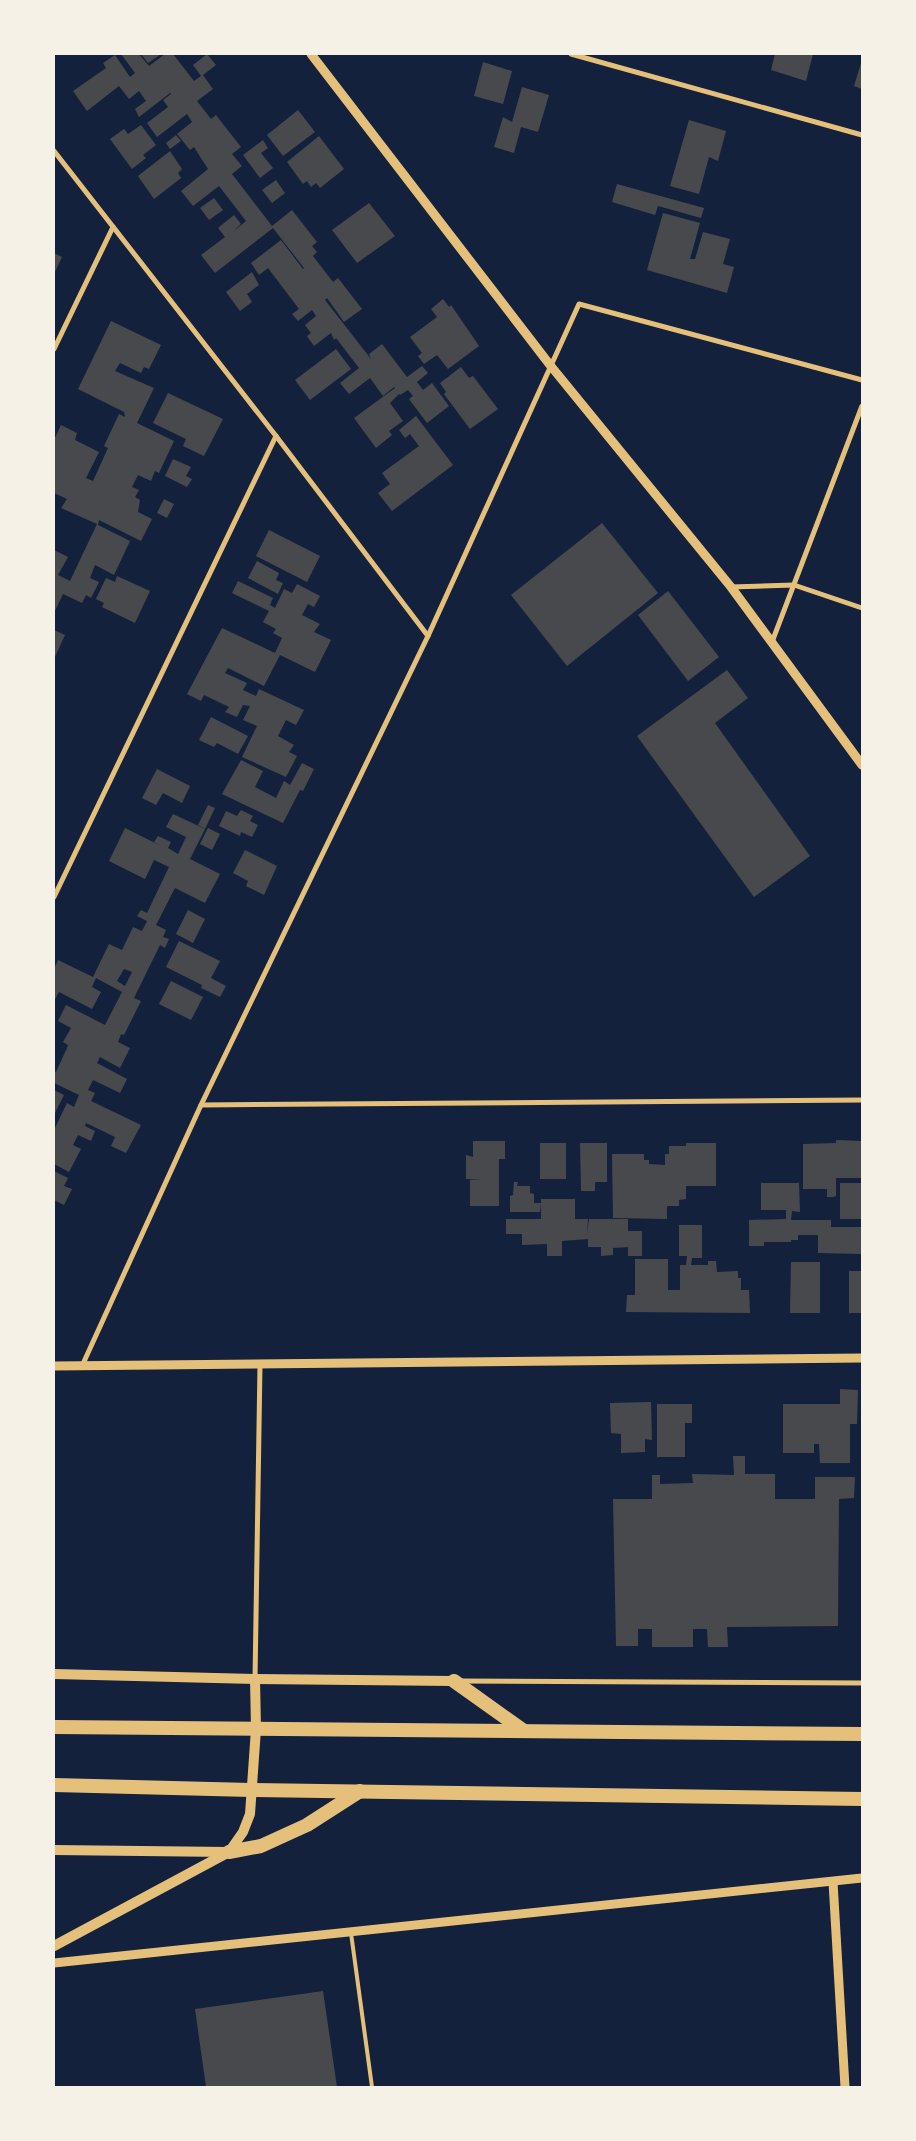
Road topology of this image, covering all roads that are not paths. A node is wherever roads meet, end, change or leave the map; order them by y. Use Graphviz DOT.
graph roads {
  1 [pos="311,54"];
  2 [pos="571,54"];
  3 [pos="862,135"];
  4 [pos="54,151"];
  5 [pos="113,227"];
  6 [pos="54,350"];
  7 [pos="550,365"];
  8 [pos="862,380"];
  9 [pos="862,406"];
  10 [pos="276,436"];
  11 [pos="794,585"];
  12 [pos="731,587"];
  13 [pos="862,608"];
  14 [pos="428,636"];
  15 [pos="772,642"];
  16 [pos="862,765"];
  17 [pos="54,896"];
  18 [pos="862,1100"];
  19 [pos="201,1105"];
  20 [pos="862,1358"];
  21 [pos="260,1365"];
  22 [pos="54,1366"];
  23 [pos="82,1366"];
  24 [pos="54,1674"];
  25 [pos="255,1679"];
  26 [pos="454,1681"];
  27 [pos="862,1683"];
  28 [pos="54,1728"];
  29 [pos="256,1729"];
  30 [pos="524,1731"];
  31 [pos="862,1734"];
  32 [pos="54,1785"];
  33 [pos="251,1790"];
  34 [pos="360,1791"];
  35 [pos="862,1799"];
  36 [pos="54,1850"];
  37 [pos="229,1852"];
  38 [pos="862,1878"];
  39 [pos="834,1882"];
  40 [pos="350,1932"];
  41 [pos="54,1946"];
  42 [pos="54,1963"];
  43 [pos="372,2087"];
  44 [pos="845,2087"];
  1 -- 7 [label="street"];
  2 -- 3 [label="street"];
  4 -- 5 [label="street"];
  5 -- 6 [label="street"];
  5 -- 10 [label="street"];
  7 -- 8 [label="street"];
  7 -- 12 [label="street"];
  7 -- 14 [label="street"];
  9 -- 11 [label="street"];
  10 -- 14 [label="street"];
  10 -- 17 [label="street"];
  11 -- 12 [label="street"];
  11 -- 13 [label="street"];
  11 -- 15 [label="street"];
  12 -- 15 [label="street"];
  14 -- 19 [label="street"];
  15 -- 16 [label="street"];
  18 -- 19 [label="street"];
  19 -- 23 [label="street"];
  20 -- 21 [label="street"];
  21 -- 23 [label="street"];
  21 -- 25 [label="street"];
  22 -- 23 [label="street"];
  24 -- 25 [label="main road"];
  25 -- 26 [label="main road"];
  25 -- 29 [label="main road"];
  26 -- 27 [label="street"];
  26 -- 30 [label="highway"];
  28 -- 29 [label="highway"];
  29 -- 30 [label="highway"];
  29 -- 33 [label="main road"];
  30 -- 31 [label="highway"];
  32 -- 33 [label="highway"];
  33 -- 34 [label="highway"];
  33 -- 37 [label="main road"];
  34 -- 35 [label="highway"];
  34 -- 37 [label="highway"];
  36 -- 37 [label="main road"];
  37 -- 41 [label="main road"];
  38 -- 39 [label="street"];
  39 -- 40 [label="street"];
  39 -- 44 [label="street"];
  40 -- 42 [label="street"];
  40 -- 43 [label="lane"];
}
